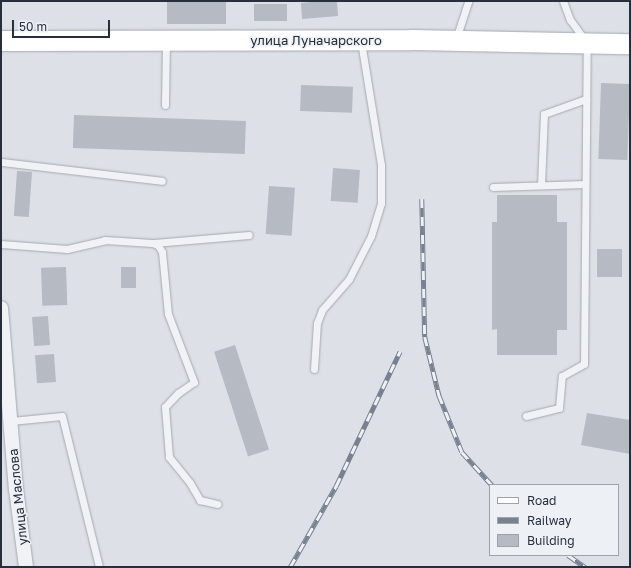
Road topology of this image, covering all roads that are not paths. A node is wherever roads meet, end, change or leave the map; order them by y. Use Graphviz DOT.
graph roads {
  1 [pos="468,1"];
  2 [pos="563,1"];
  3 [pos="360,40"];
  4 [pos="1,41"];
  5 [pos="166,41"];
  6 [pos="455,41"];
  7 [pos="587,43"];
  8 [pos="630,44"];
  9 [pos="586,99"];
  10 [pos="165,105"];
  11 [pos="1,162"];
  12 [pos="162,181"];
  13 [pos="585,184"];
  14 [pos="541,185"];
  15 [pos="493,186"];
  16 [pos="249,235"];
  17 [pos="152,243"];
  18 [pos="1,244"];
  19 [pos="1,308"];
  20 [pos="314,369"];
  21 [pos="526,416"];
  22 [pos="11,421"];
  23 [pos="218,504"];
  24 [pos="26,567"];
  25 [pos="99,567"];
  1 -- 6 [label="lane"];
  2 -- 7 [label="lane"];
  3 -- 5 [label="main road, улица Луначарского"];
  3 -- 6 [label="main road, улица Луначарского"];
  3 -- 20 [label="lane"];
  4 -- 5 [label="main road, улица Луначарского"];
  5 -- 10 [label="lane"];
  6 -- 7 [label="main road, улица Луначарского"];
  7 -- 8 [label="main road, улица Луначарского"];
  7 -- 9 [label="lane"];
  9 -- 13 [label="lane"];
  9 -- 14 [label="lane"];
  11 -- 12 [label="lane"];
  13 -- 14 [label="lane"];
  13 -- 21 [label="lane"];
  14 -- 15 [label="lane"];
  16 -- 17 [label="lane"];
  17 -- 18 [label="lane"];
  17 -- 23 [label="lane"];
  19 -- 22 [label="street, улица Маслова"];
  22 -- 24 [label="street, улица Маслова"];
  22 -- 25 [label="lane"];
}
